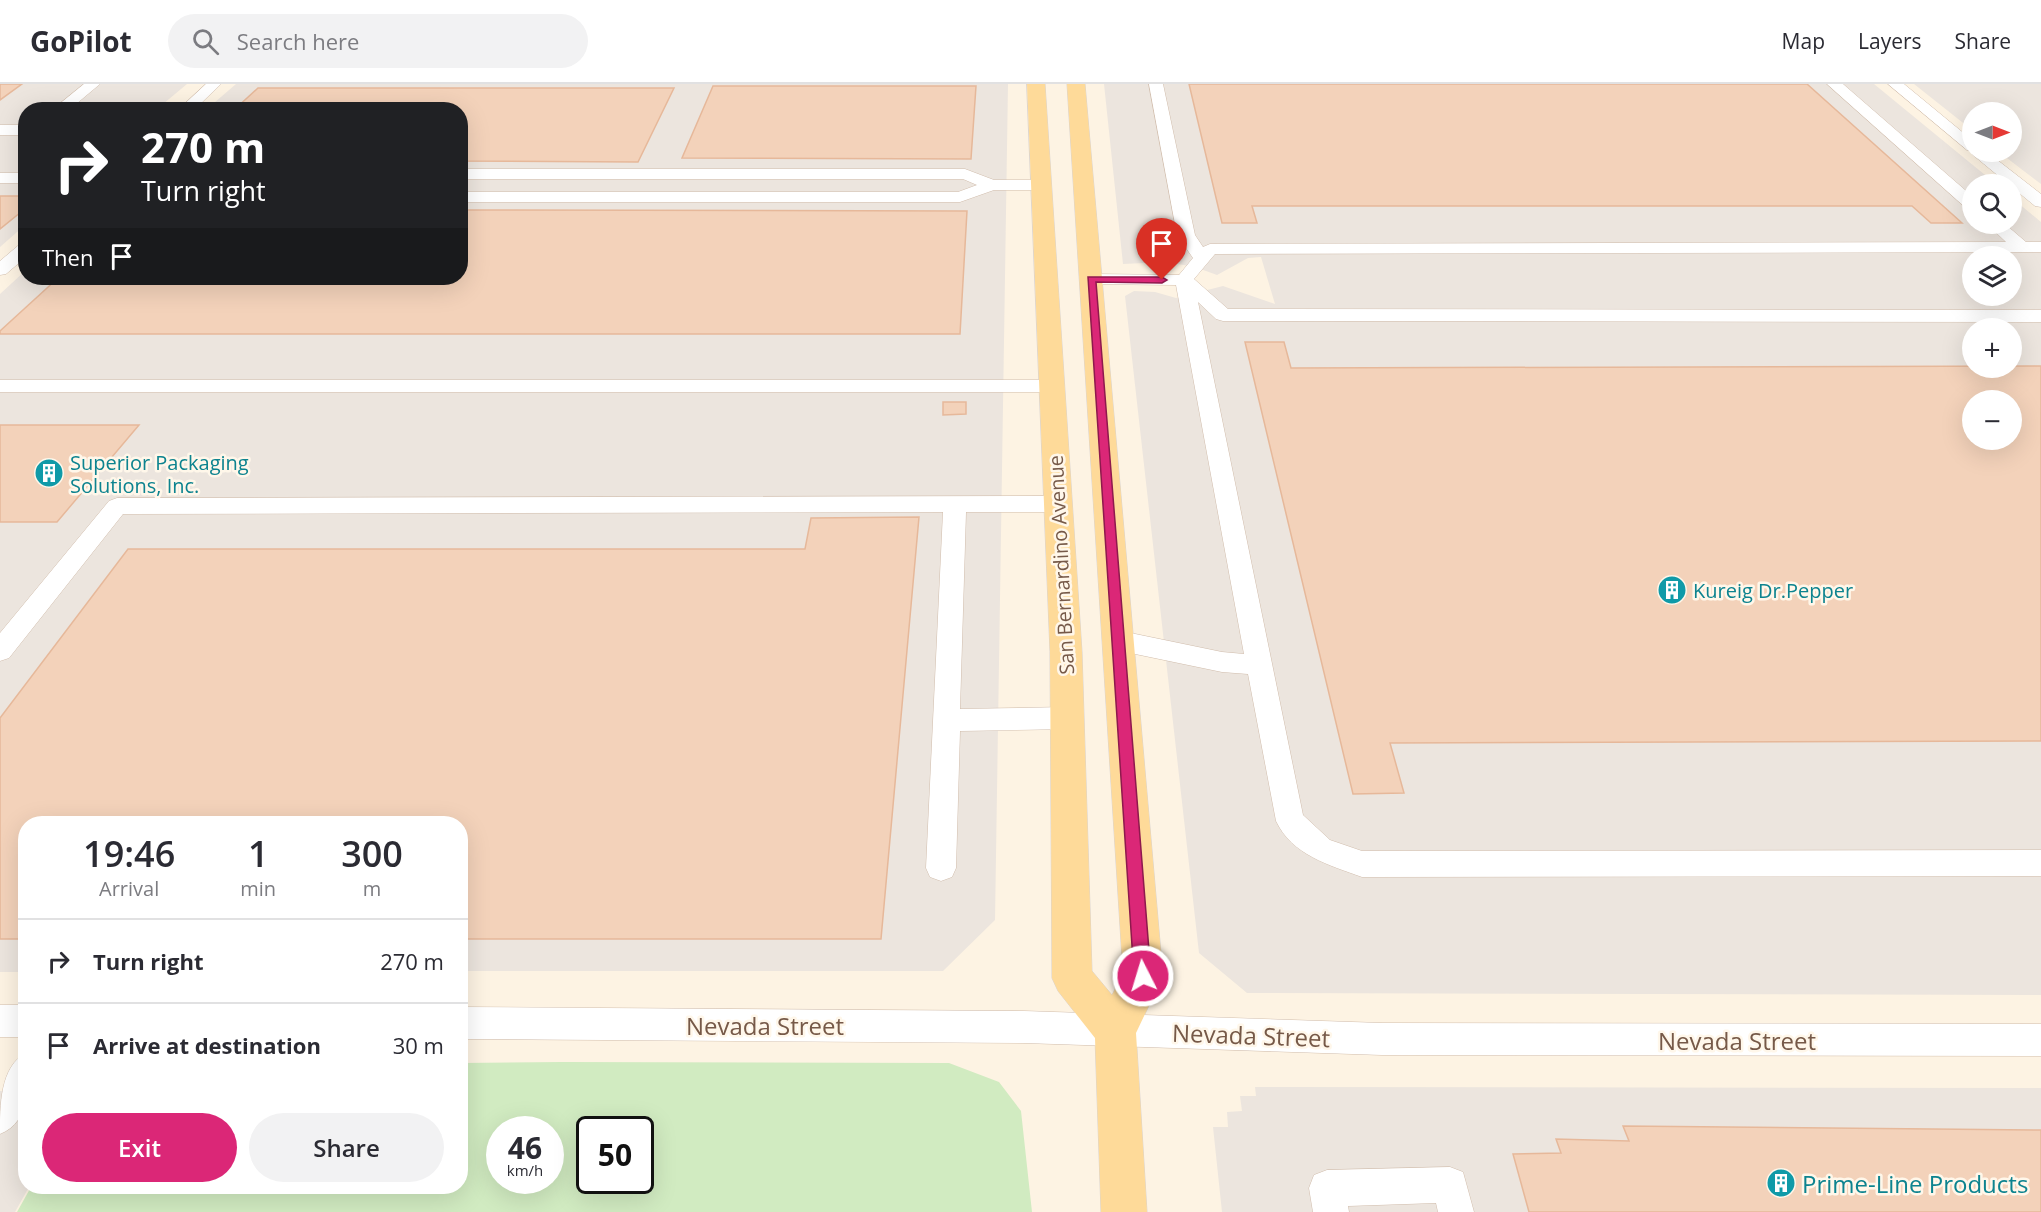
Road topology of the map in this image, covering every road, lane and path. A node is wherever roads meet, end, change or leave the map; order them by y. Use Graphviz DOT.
graph roads {
  1 [pos="93,84"];
  2 [pos="214,84"];
  3 [pos="1036,84"];
  4 [pos="1076,84"];
  5 [pos="1156,84"];
  6 [pos="1834,84"];
  7 [pos="1894,84"];
  8 [pos="69,102"];
  9 [pos="194,102"];
  10 [pos="0,130"];
  11 [pos="18,130"];
  12 [pos="1962,139"];
  13 [pos="1991,162"];
  14 [pos="468,174"];
  15 [pos="0,178"];
  16 [pos="18,178"];
  17 [pos="992,185"];
  18 [pos="1041,185"];
  19 [pos="1962,195"];
  20 [pos="468,197"];
  21 [pos="2041,202"];
  22 [pos="2007,234"];
  23 [pos="2021,246"];
  24 [pos="1962,247"];
  25 [pos="2022,247"];
  26 [pos="2041,247"];
  27 [pos="18,255"];
  28 [pos="1202,259"];
  29 [pos="0,270"];
  30 [pos="1091,279"];
  31 [pos="1184,280"];
  32 [pos="2041,315"];
  33 [pos="0,386"];
  34 [pos="1052,386"];
  35 [pos="955,504"];
  36 [pos="1058,504"];
  37 [pos="1116,640"];
  38 [pos="0,651"];
  39 [pos="1261,664"];
  40 [pos="1068,718"];
  41 [pos="947,720"];
  42 [pos="2041,863"];
  43 [pos="941,868"];
  44 [pos="0,1021"];
  45 [pos="18,1021"];
  46 [pos="468,1023"];
  47 [pos="1115,1031"];
  48 [pos="2041,1040"];
  49 [pos="18,1084"];
  50 [pos="0,1117"];
  51 [pos="1124,1212"];
  52 [pos="1331,1212"];
  53 [pos="1456,1212"];
  1 -- 8 [label="street"];
  2 -- 9 [label="street"];
  3 -- 18 [label="main road, San Bernardino Avenue"];
  4 -- 30 [label="main road"];
  5 -- 28 [label="street"];
  6 -- 19 [label="street"];
  7 -- 12 [label="street"];
  10 -- 11 [label="street"];
  13 -- 21 [label="street"];
  14 -- 17 [label="street"];
  15 -- 16 [label="street"];
  17 -- 18 [label="street"];
  17 -- 20 [label="street"];
  18 -- 34 [label="main road, San Bernardino Avenue"];
  22 -- 23 [label="street"];
  24 -- 28 [label="street"];
  25 -- 26 [label="street"];
  27 -- 29 [label="street"];
  28 -- 31 [label="street"];
  30 -- 31 [label="street"];
  30 -- 37 [label="main road"];
  31 -- 32 [label="street"];
  31 -- 39 [label="street"];
  33 -- 34 [label="street"];
  34 -- 36 [label="main road, San Bernardino Avenue"];
  35 -- 36 [label="street"];
  35 -- 38 [label="street"];
  35 -- 41 [label="street"];
  36 -- 40 [label="main road, San Bernardino Avenue"];
  37 -- 39 [label="street"];
  37 -- 47 [label="main road"];
  39 -- 42 [label="street"];
  40 -- 41 [label="street"];
  40 -- 47 [label="main road, San Bernardino Avenue"];
  41 -- 43 [label="street"];
  44 -- 45 [label="street"];
  46 -- 47 [label="street, Nevada Street"];
  47 -- 48 [label="street, Nevada Street"];
  47 -- 51 [label="main road"];
  49 -- 50 [label="street"];
  52 -- 53 [label="street"];
}
